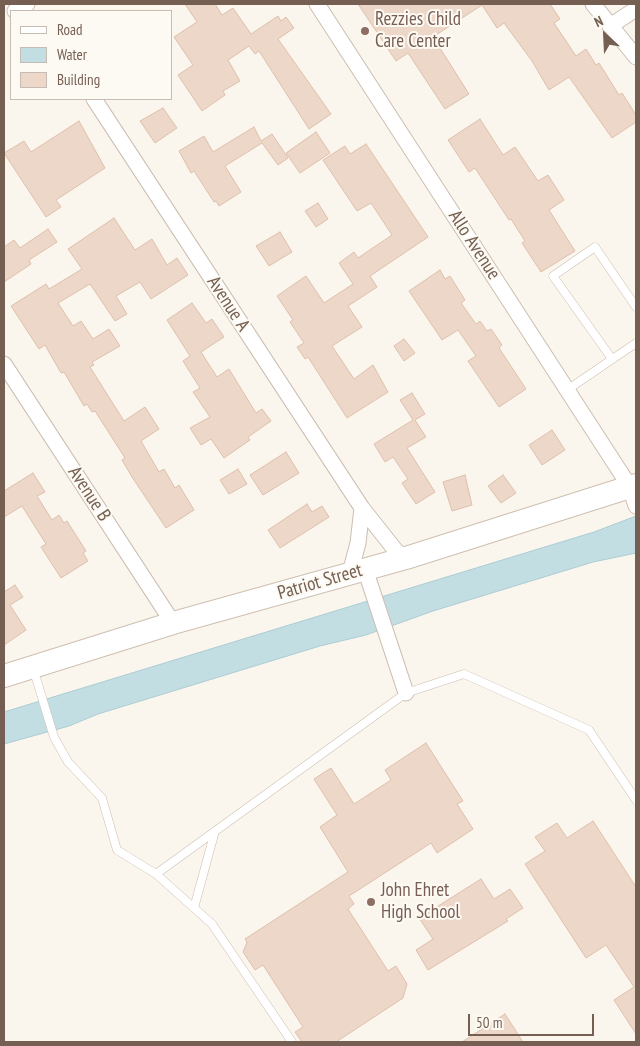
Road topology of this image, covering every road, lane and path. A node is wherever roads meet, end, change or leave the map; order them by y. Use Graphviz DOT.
graph roads {
  1 [pos="317,4"];
  2 [pos="592,4"];
  3 [pos="636,9"];
  4 [pos="610,26"];
  5 [pos="636,57"];
  6 [pos="95,100"];
  7 [pos="636,307"];
  8 [pos="636,343"];
  9 [pos="612,359"];
  10 [pos="4,364"];
  11 [pos="567,390"];
  12 [pos="634,492"];
  13 [pos="362,508"];
  14 [pos="406,558"];
  15 [pos="362,576"];
  16 [pos="173,623"];
  17 [pos="4,676"];
  18 [pos="36,677"];
  19 [pos="406,693"];
  20 [pos="636,800"];
  21 [pos="215,830"];
  22 [pos="156,874"];
  23 [pos="194,908"];
  24 [pos="292,1042"];
  1 -- 11 [label="street, Allo Avenue"];
  2 -- 4 [label="street"];
  3 -- 4 [label="street"];
  4 -- 5 [label="street"];
  6 -- 13 [label="street, Avenue A"];
  7 -- 9 [label="lane"];
  8 -- 9 [label="lane"];
  9 -- 11 [label="lane"];
  10 -- 16 [label="street, Avenue B"];
  11 -- 12 [label="street, Allo Avenue"];
  12 -- 14 [label="main road, Patriot Street"];
  13 -- 14 [label="street, Avenue A"];
  13 -- 15 [label="street"];
  14 -- 15 [label="main road, Patriot Street"];
  15 -- 16 [label="main road, Patriot Street"];
  15 -- 19 [label="street"];
  16 -- 18 [label="main road, Patriot Street"];
  17 -- 18 [label="main road, Patriot Street"];
  18 -- 22 [label="lane"];
  19 -- 20 [label="lane"];
  19 -- 21 [label="lane"];
  21 -- 22 [label="lane"];
  21 -- 23 [label="lane"];
  22 -- 23 [label="lane"];
  23 -- 24 [label="lane"];
}
